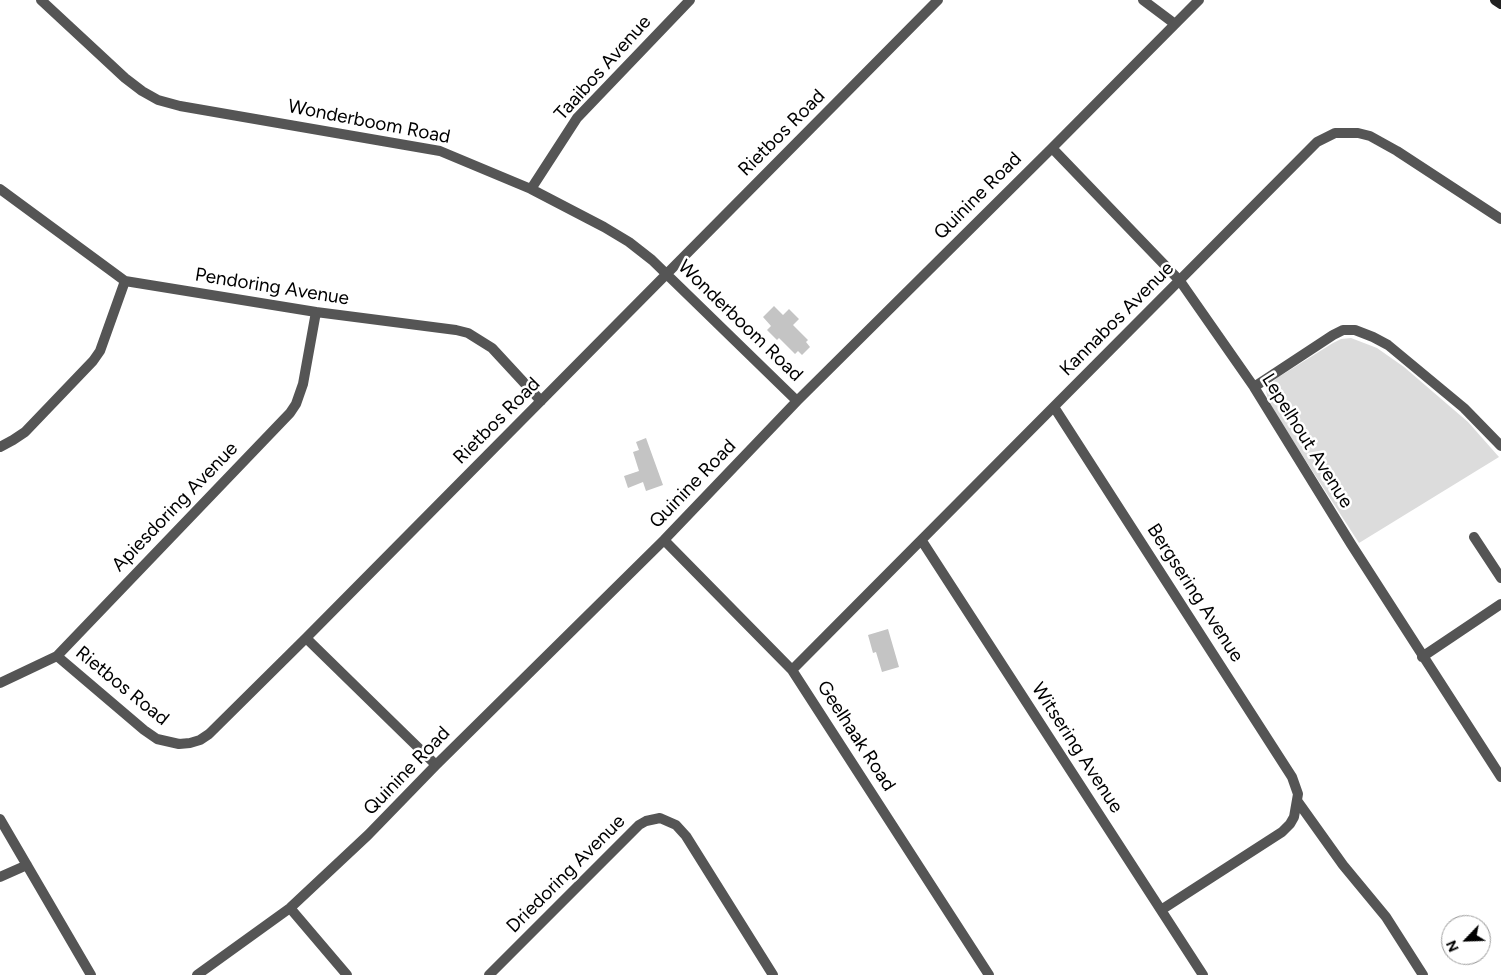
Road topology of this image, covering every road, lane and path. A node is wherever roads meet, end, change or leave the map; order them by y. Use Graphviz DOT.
graph roads {
  1 [pos="41,0"];
  2 [pos="690,0"];
  3 [pos="938,0"];
  4 [pos="1143,0"];
  5 [pos="1198,0"];
  6 [pos="1495,0"];
  7 [pos="1501,4"];
  8 [pos="1175,24"];
  9 [pos="1052,148"];
  10 [pos="0,189"];
  11 [pos="531,189"];
  12 [pos="1501,219"];
  13 [pos="667,274"];
  14 [pos="125,281"];
  15 [pos="1180,281"];
  16 [pos="316,312"];
  17 [pos="1254,387"];
  18 [pos="541,401"];
  19 [pos="797,401"];
  20 [pos="1054,407"];
  21 [pos="1501,446"];
  22 [pos="0,448"];
  23 [pos="1474,537"];
  24 [pos="664,540"];
  25 [pos="922,541"];
  26 [pos="1501,578"];
  27 [pos="1501,604"];
  28 [pos="306,638"];
  29 [pos="57,656"];
  30 [pos="1422,657"];
  31 [pos="792,670"];
  32 [pos="0,683"];
  33 [pos="436,765"];
  34 [pos="1501,777"];
  35 [pos="1298,802"];
  36 [pos="0,820"];
  37 [pos="27,865"];
  38 [pos="0,877"];
  39 [pos="290,908"];
  40 [pos="1161,910"];
  41 [pos="91,975"];
  42 [pos="197,975"];
  43 [pos="347,975"];
  44 [pos="489,975"];
  45 [pos="774,975"];
  46 [pos="989,975"];
  47 [pos="1203,975"];
  48 [pos="1423,975"];
  1 -- 11 [label="street, Wonderboom Road"];
  2 -- 11 [label="street, Taaibos Avenue"];
  3 -- 13 [label="street, Rietbos Road"];
  4 -- 8 [label="street"];
  5 -- 8 [label="street, Quinine Road"];
  6 -- 7 [label="main road"];
  8 -- 9 [label="street, Quinine Road"];
  9 -- 15 [label="street, Lepelhout Avenue"];
  9 -- 19 [label="street, Quinine Road"];
  10 -- 14 [label="street, Pendoring Avenue"];
  11 -- 13 [label="street, Wonderboom Road"];
  12 -- 15 [label="street, Kannabos Avenue"];
  13 -- 18 [label="street, Rietbos Road"];
  13 -- 19 [label="street, Wonderboom Road"];
  14 -- 16 [label="street, Pendoring Avenue"];
  14 -- 22 [label="street"];
  15 -- 17 [label="street, Lepelhout Avenue"];
  15 -- 20 [label="street, Kannabos Avenue"];
  16 -- 18 [label="street, Pendoring Avenue"];
  16 -- 29 [label="street, Apiesdoring Avenue"];
  17 -- 21 [label="street"];
  17 -- 30 [label="street, Lepelhout Avenue"];
  18 -- 28 [label="street, Rietbos Road"];
  19 -- 24 [label="street, Quinine Road"];
  20 -- 25 [label="street, Kannabos Avenue"];
  20 -- 35 [label="street, Bergsering Avenue"];
  23 -- 26 [label="street"];
  24 -- 31 [label="street, Geelhaak Road"];
  24 -- 33 [label="street, Quinine Road"];
  25 -- 31 [label="street, Kannabos Avenue"];
  25 -- 40 [label="street, Witsering Avenue"];
  27 -- 30 [label="street"];
  28 -- 29 [label="street, Rietbos Road"];
  28 -- 33 [label="street"];
  29 -- 32 [label="street, Apiesdoring Avenue"];
  30 -- 34 [label="street, Lepelhout Avenue"];
  31 -- 46 [label="street, Geelhaak Road"];
  33 -- 39 [label="street, Quinine Road"];
  35 -- 40 [label="street"];
  35 -- 48 [label="street, Bergsering Avenue"];
  36 -- 37 [label="street"];
  37 -- 38 [label="street"];
  37 -- 41 [label="street"];
  39 -- 42 [label="street, Quinine Road"];
  39 -- 43 [label="street"];
  40 -- 47 [label="street, Witsering Avenue"];
  44 -- 45 [label="street, Driedoring Avenue"];
}
